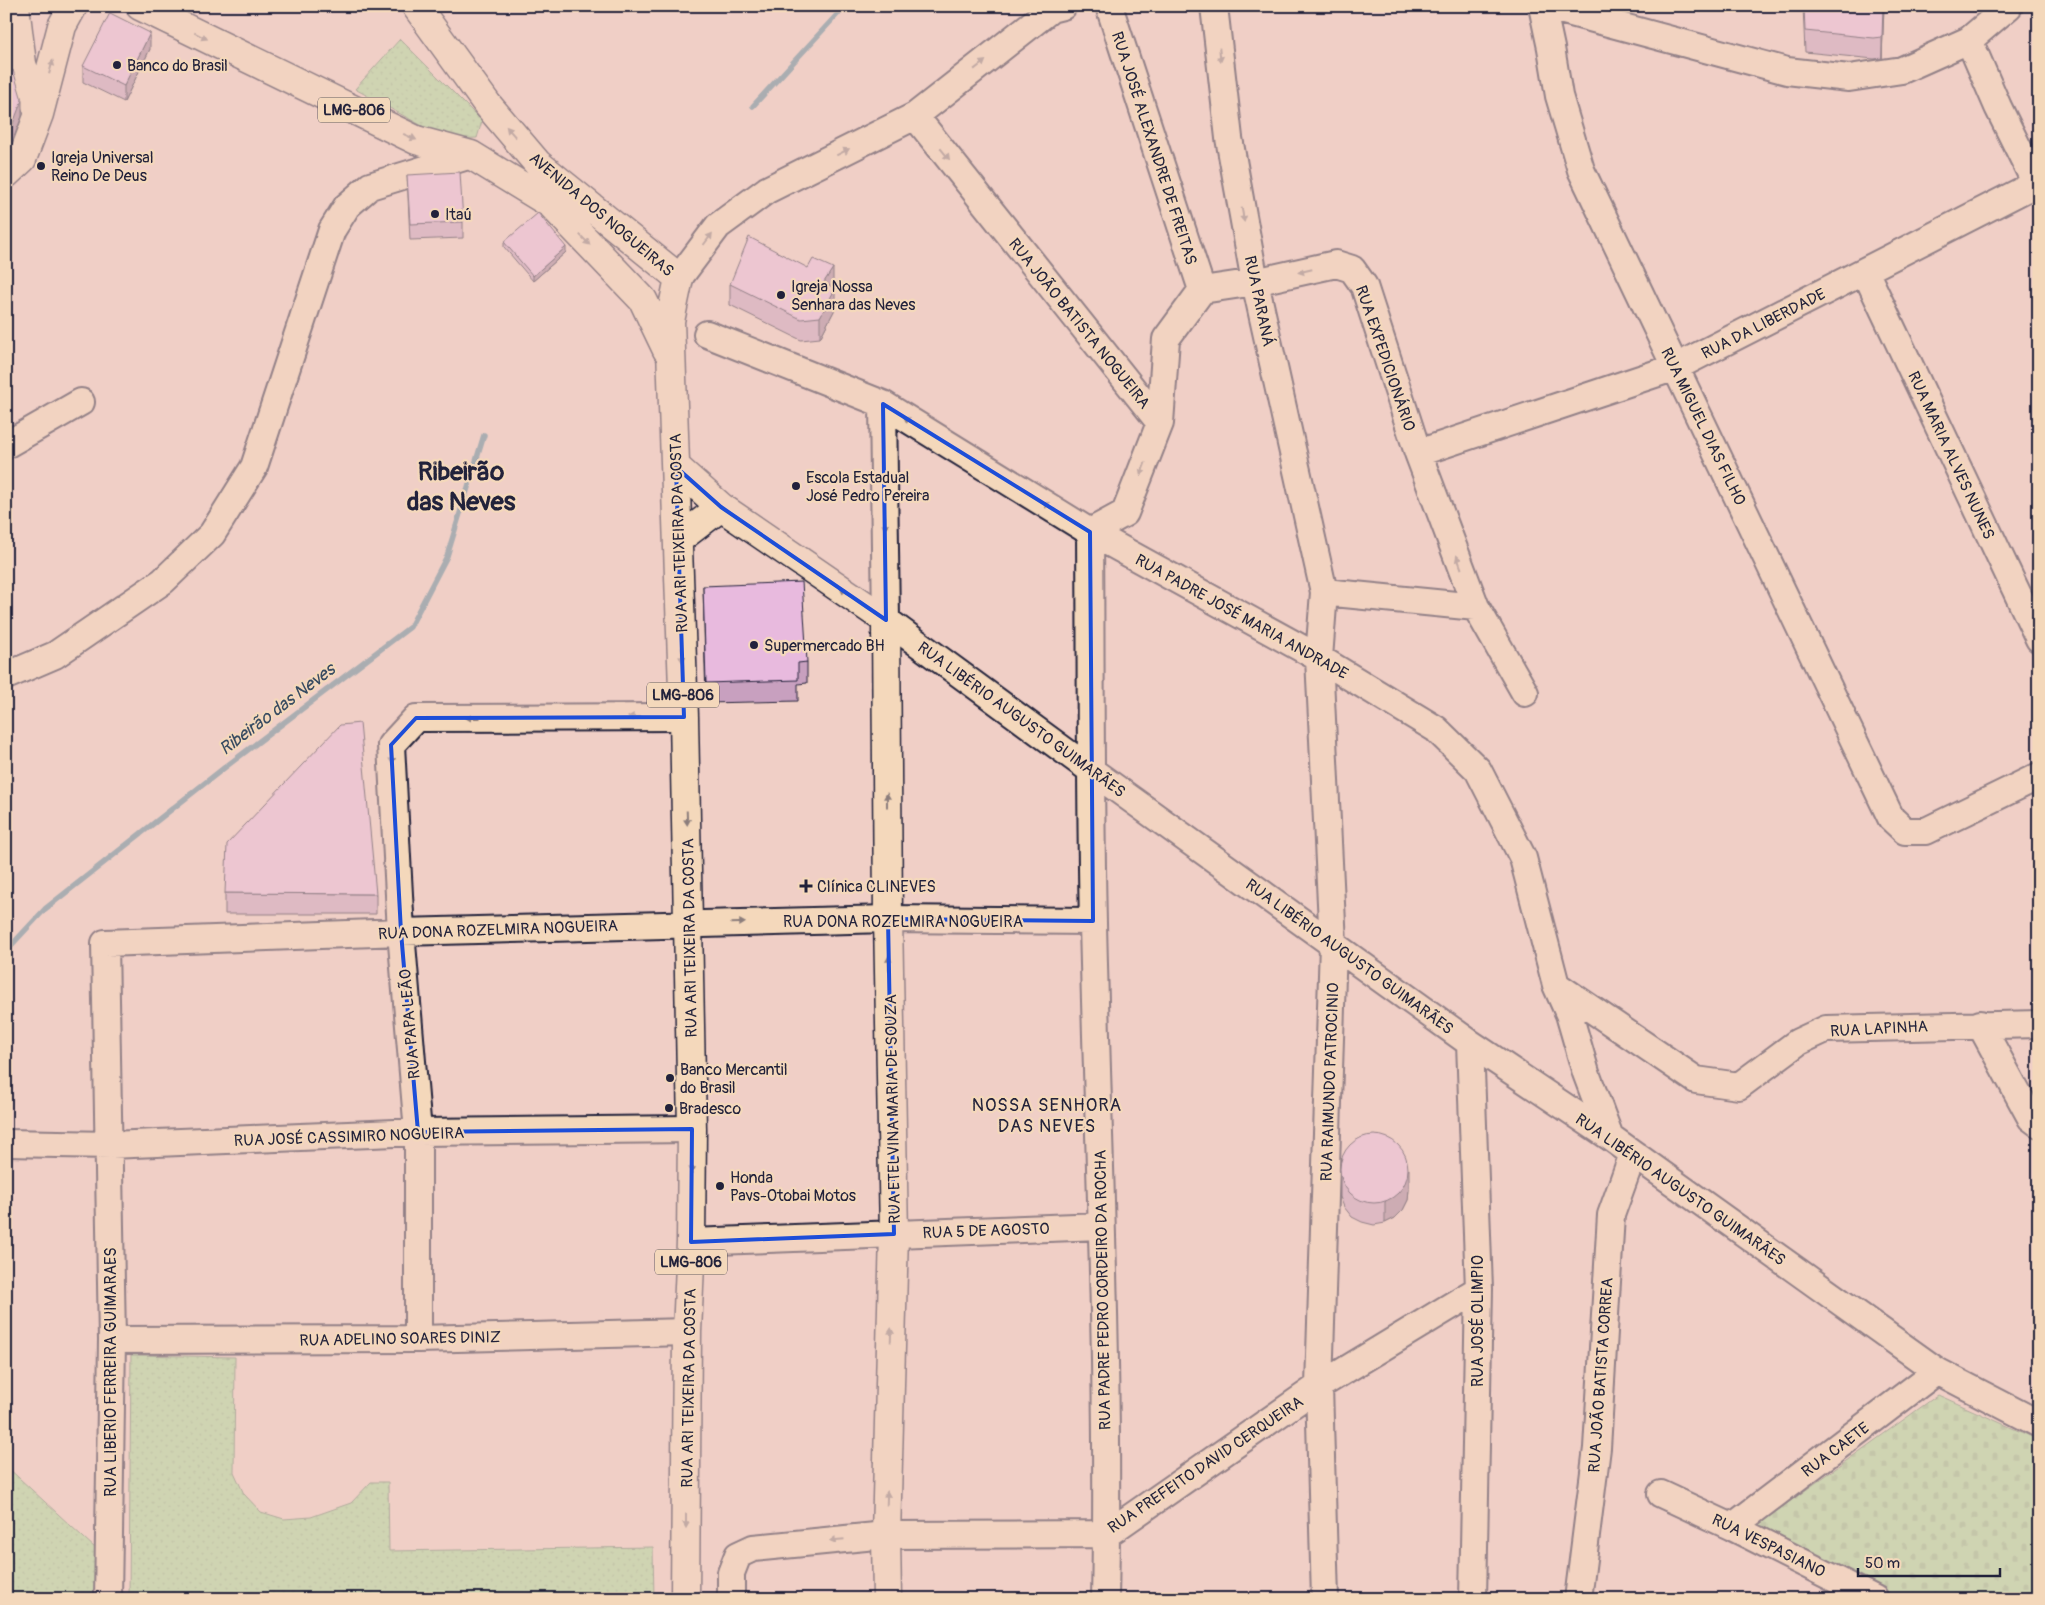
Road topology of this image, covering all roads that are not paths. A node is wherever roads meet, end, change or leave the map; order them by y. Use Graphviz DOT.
graph roads {
  1 [pos="15,6"];
  2 [pos="73,6"];
  3 [pos="416,6"];
  4 [pos="1063,6"];
  5 [pos="1109,6"];
  6 [pos="1214,6"];
  7 [pos="1543,6"];
  8 [pos="2009,6"];
  9 [pos="149,9"];
  10 [pos="1969,40"];
  11 [pos="39,114"];
  12 [pos="915,116"];
  13 [pos="471,155"];
  14 [pos="6,174"];
  15 [pos="2038,185"];
  16 [pos="1865,271"];
  17 [pos="679,278"];
  18 [pos="1255,282"];
  19 [pos="1202,290"];
  20 [pos="643,300"];
  21 [pos="707,334"];
  22 [pos="672,361"];
  23 [pos="1676,367"];
  24 [pos="81,402"];
  25 [pos="883,404"];
  26 [pos="1160,423"];
  27 [pos="6,445"];
  28 [pos="1418,453"];
  29 [pos="676,467"];
  30 [pos="721,508"];
  31 [pos="1090,532"];
  32 [pos="678,540"];
  33 [pos="1324,592"];
  34 [pos="1476,607"];
  35 [pos="886,620"];
  36 [pos="2039,639"];
  37 [pos="1319,658"];
  38 [pos="6,676"];
  39 [pos="1524,693"];
  40 [pos="684,717"];
  41 [pos="1092,771"];
  42 [pos="2039,776"];
  43 [pos="888,919"];
  44 [pos="1093,921"];
  45 [pos="690,924"];
  46 [pos="400,932"];
  47 [pos="1333,944"];
  48 [pos="1556,985"];
  49 [pos="1980,1024"];
  50 [pos="2039,1024"];
  51 [pos="1470,1043"];
  52 [pos="1586,1073"];
  53 [pos="1549,1096"];
  54 [pos="2039,1124"];
  55 [pos="692,1129"];
  56 [pos="418,1132"];
  57 [pos="1610,1137"];
  58 [pos="6,1143"];
  59 [pos="110,1144"];
  60 [pos="1633,1154"];
  61 [pos="1102,1226"];
  62 [pos="894,1234"];
  63 [pos="692,1242"];
  64 [pos="1478,1289"];
  65 [pos="687,1332"];
  66 [pos="418,1339"];
  67 [pos="112,1340"];
  68 [pos="1937,1371"];
  69 [pos="1319,1386"];
  70 [pos="2039,1424"];
  71 [pos="1661,1494"];
  72 [pos="1732,1526"];
  73 [pos="1107,1534"];
  74 [pos="886,1535"];
  75 [pos="108,1599"];
  76 [pos="686,1599"];
  77 [pos="731,1599"];
  78 [pos="886,1599"];
  79 [pos="1105,1599"];
  80 [pos="1325,1599"];
  81 [pos="1473,1599"];
  82 [pos="1578,1599"];
  83 [pos="1875,1599"];
  1 -- 11 [label="highway"];
  11 -- 2 [label="highway, one-way"];
  17 -- 3 [label="highway, AVENIDA DOS NOGUEIRAS, one-way"];
  12 -- 4 [label="street, one-way"];
  5 -- 19 [label="street, RUA JOSÉ ALEXANDRE DE FREITAS"];
  6 -- 18 [label="street, RUA PARANÁ, one-way"];
  7 -- 10 [label="street"];
  7 -- 23 [label="street, RUA MIGUEL DIAS FILHO"];
  8 -- 10 [label="street"];
  9 -- 13 [label="highway, LMG-806, one-way"];
  10 -- 15 [label="street"];
  11 -- 14 [label="highway"];
  17 -- 12 [label="street, one-way"];
  12 -- 26 [label="street, RUA JOÃO BATISTA NOGUEIRA, one-way"];
  13 -- 20 [label="highway, LMG-806, one-way"];
  13 -- 38 [label="street"];
  15 -- 16 [label="street, RUA DA LIBERDADE"];
  16 -- 23 [label="street, RUA DA LIBERDADE"];
  16 -- 36 [label="street, RUA MARIA ALVES NUNES"];
  17 -- 20 [label="highway"];
  17 -- 22 [label="highway, RUA ARI TEIXEIRA DA COSTA / LMG-806"];
  18 -- 19 [label="street, RUA EXPEDICIONÁRIO"];
  28 -- 18 [label="street, RUA EXPEDICIONÁRIO, one-way"];
  18 -- 33 [label="street, RUA PARANÁ"];
  19 -- 26 [label="street"];
  20 -- 22 [label="highway, LMG-806"];
  21 -- 25 [label="street, RUA PADRE JOSÉ MARIA ANDRADE"];
  22 -- 29 [label="highway, RUA ARI TEIXEIRA DA COSTA / LMG-806"];
  23 -- 28 [label="street, RUA DA LIBERDADE"];
  23 -- 42 [label="street, RUA MIGUEL DIAS FILHO"];
  24 -- 27 [label="street"];
  31 -- 25 [label="street, RUA PADRE JOSÉ MARIA ANDRADE, one-way"];
  25 -- 35 [label="street, one-way"];
  26 -- 31 [label="street, RUA JOÃO BATISTA NOGUEIRA, one-way"];
  34 -- 28 [label="street, RUA EXPEDICIONÁRIO, one-way"];
  29 -- 30 [label="highway, RUA LIBÉRIO AUGUSTO GUIMARÃES"];
  29 -- 32 [label="highway, RUA ARI TEIXEIRA DA COSTA / LMG-806"];
  30 -- 32 [label="highway"];
  35 -- 30 [label="highway, RUA LIBÉRIO AUGUSTO GUIMARÃES, one-way"];
  31 -- 37 [label="street, RUA PADRE JOSÉ MARIA ANDRADE"];
  31 -- 41 [label="street, RUA PADRE PEDRO CORDEIRO DA ROCHA"];
  32 -- 40 [label="highway, RUA ARI TEIXEIRA DA COSTA / LMG-806, one-way"];
  33 -- 34 [label="street"];
  33 -- 37 [label="street, RUA PARANÁ"];
  34 -- 39 [label="street, RUA EXPEDICIONÁRIO"];
  35 -- 41 [label="street, RUA LIBÉRIO AUGUSTO GUIMARÃES"];
  43 -- 35 [label="highway, RUA ETELVINA MARIA DE SOUZA, one-way"];
  37 -- 47 [label="street, RUA RAIMUNDO PATROCINIO"];
  37 -- 48 [label="street, RUA PADRE JOSÉ MARIA ANDRADE"];
  40 -- 45 [label="highway, RUA ARI TEIXEIRA DA COSTA / LMG-806, one-way"];
  40 -- 46 [label="street, RUA PAPA LEÃO, one-way"];
  41 -- 44 [label="street, RUA PADRE PEDRO CORDEIRO DA ROCHA"];
  41 -- 47 [label="street, RUA LIBÉRIO AUGUSTO GUIMARÃES"];
  43 -- 44 [label="street, RUA DONA ROZELMIRA NOGUEIRA"];
  45 -- 43 [label="street, RUA DONA ROZELMIRA NOGUEIRA, one-way"];
  62 -- 43 [label="highway, RUA ETELVINA MARIA DE SOUZA, one-way"];
  44 -- 61 [label="street, RUA PADRE PEDRO CORDEIRO DA ROCHA"];
  45 -- 46 [label="street, RUA DONA ROZELMIRA NOGUEIRA"];
  45 -- 55 [label="highway, RUA ARI TEIXEIRA DA COSTA / LMG-806"];
  46 -- 56 [label="street, RUA PAPA LEÃO"];
  46 -- 59 [label="street, RUA DONA ROZELMIRA NOGUEIRA"];
  47 -- 51 [label="street, RUA LIBÉRIO AUGUSTO GUIMARÃES"];
  47 -- 69 [label="street, RUA RAIMUNDO PATROCINIO"];
  48 -- 49 [label="street, RUA LAPINHA"];
  48 -- 52 [label="street, RUA PADRE JOSÉ MARIA ANDRADE"];
  49 -- 50 [label="street, RUA LAPINHA"];
  49 -- 54 [label="street"];
  51 -- 53 [label="street, RUA LIBÉRIO AUGUSTO GUIMARÃES"];
  51 -- 64 [label="street, RUA JOSÉ OLIMPIO"];
  52 -- 53 [label="street"];
  52 -- 57 [label="street, RUA PADRE JOSÉ MARIA ANDRADE"];
  53 -- 57 [label="street, RUA LIBÉRIO AUGUSTO GUIMARÃES"];
  55 -- 56 [label="street, RUA JOSÉ CASSIMIRO NOGUEIRA"];
  55 -- 63 [label="highway, RUA ARI TEIXEIRA DA COSTA / LMG-806, one-way"];
  56 -- 59 [label="street, RUA JOSÉ CASSIMIRO NOGUEIRA"];
  56 -- 66 [label="street, RUA PAPA LEÃO"];
  57 -- 60 [label="street, RUA LIBÉRIO AUGUSTO GUIMARÃES"];
  58 -- 59 [label="street, RUA JOSÉ CASSIMIRO NOGUEIRA"];
  59 -- 67 [label="street, RUA LIBERIO FERREIRA GUIMARAES"];
  60 -- 68 [label="street, RUA LIBÉRIO AUGUSTO GUIMARÃES"];
  60 -- 82 [label="street, RUA JOÃO BATISTA CORREA"];
  61 -- 62 [label="street, RUA 5 DE AGOSTO"];
  61 -- 73 [label="street, RUA PADRE PEDRO CORDEIRO DA ROCHA"];
  62 -- 63 [label="street, RUA 5 DE AGOSTO"];
  74 -- 62 [label="highway, RUA ETELVINA MARIA DE SOUZA, one-way"];
  63 -- 65 [label="highway, RUA ARI TEIXEIRA DA COSTA / LMG-806"];
  64 -- 69 [label="street, RUA PREFEITO DAVID CERQUEIRA"];
  64 -- 81 [label="street, RUA JOSÉ OLIMPIO"];
  65 -- 66 [label="street, RUA ADELINO SOARES DINIZ"];
  65 -- 76 [label="highway, RUA ARI TEIXEIRA DA COSTA / LMG-806, one-way"];
  66 -- 67 [label="street, RUA ADELINO SOARES DINIZ"];
  67 -- 75 [label="street, RUA LIBERIO FERREIRA GUIMARAES"];
  68 -- 70 [label="street, RUA LIBÉRIO AUGUSTO GUIMARÃES"];
  68 -- 72 [label="street, RUA CAETE"];
  69 -- 73 [label="street, RUA PREFEITO DAVID CERQUEIRA"];
  69 -- 80 [label="street, RUA RAIMUNDO PATROCINIO"];
  71 -- 72 [label="street, RUA VESPASIANO"];
  72 -- 83 [label="street, RUA VESPASIANO"];
  73 -- 74 [label="street, RUA PREFEITO DAVID CERQUEIRA"];
  73 -- 79 [label="street, RUA PADRE PEDRO CORDEIRO DA ROCHA"];
  74 -- 77 [label="street, RUA PREFEITO DAVID CERQUEIRA, one-way"];
  74 -- 78 [label="highway, RUA ETELVINA MARIA DE SOUZA"];
}
